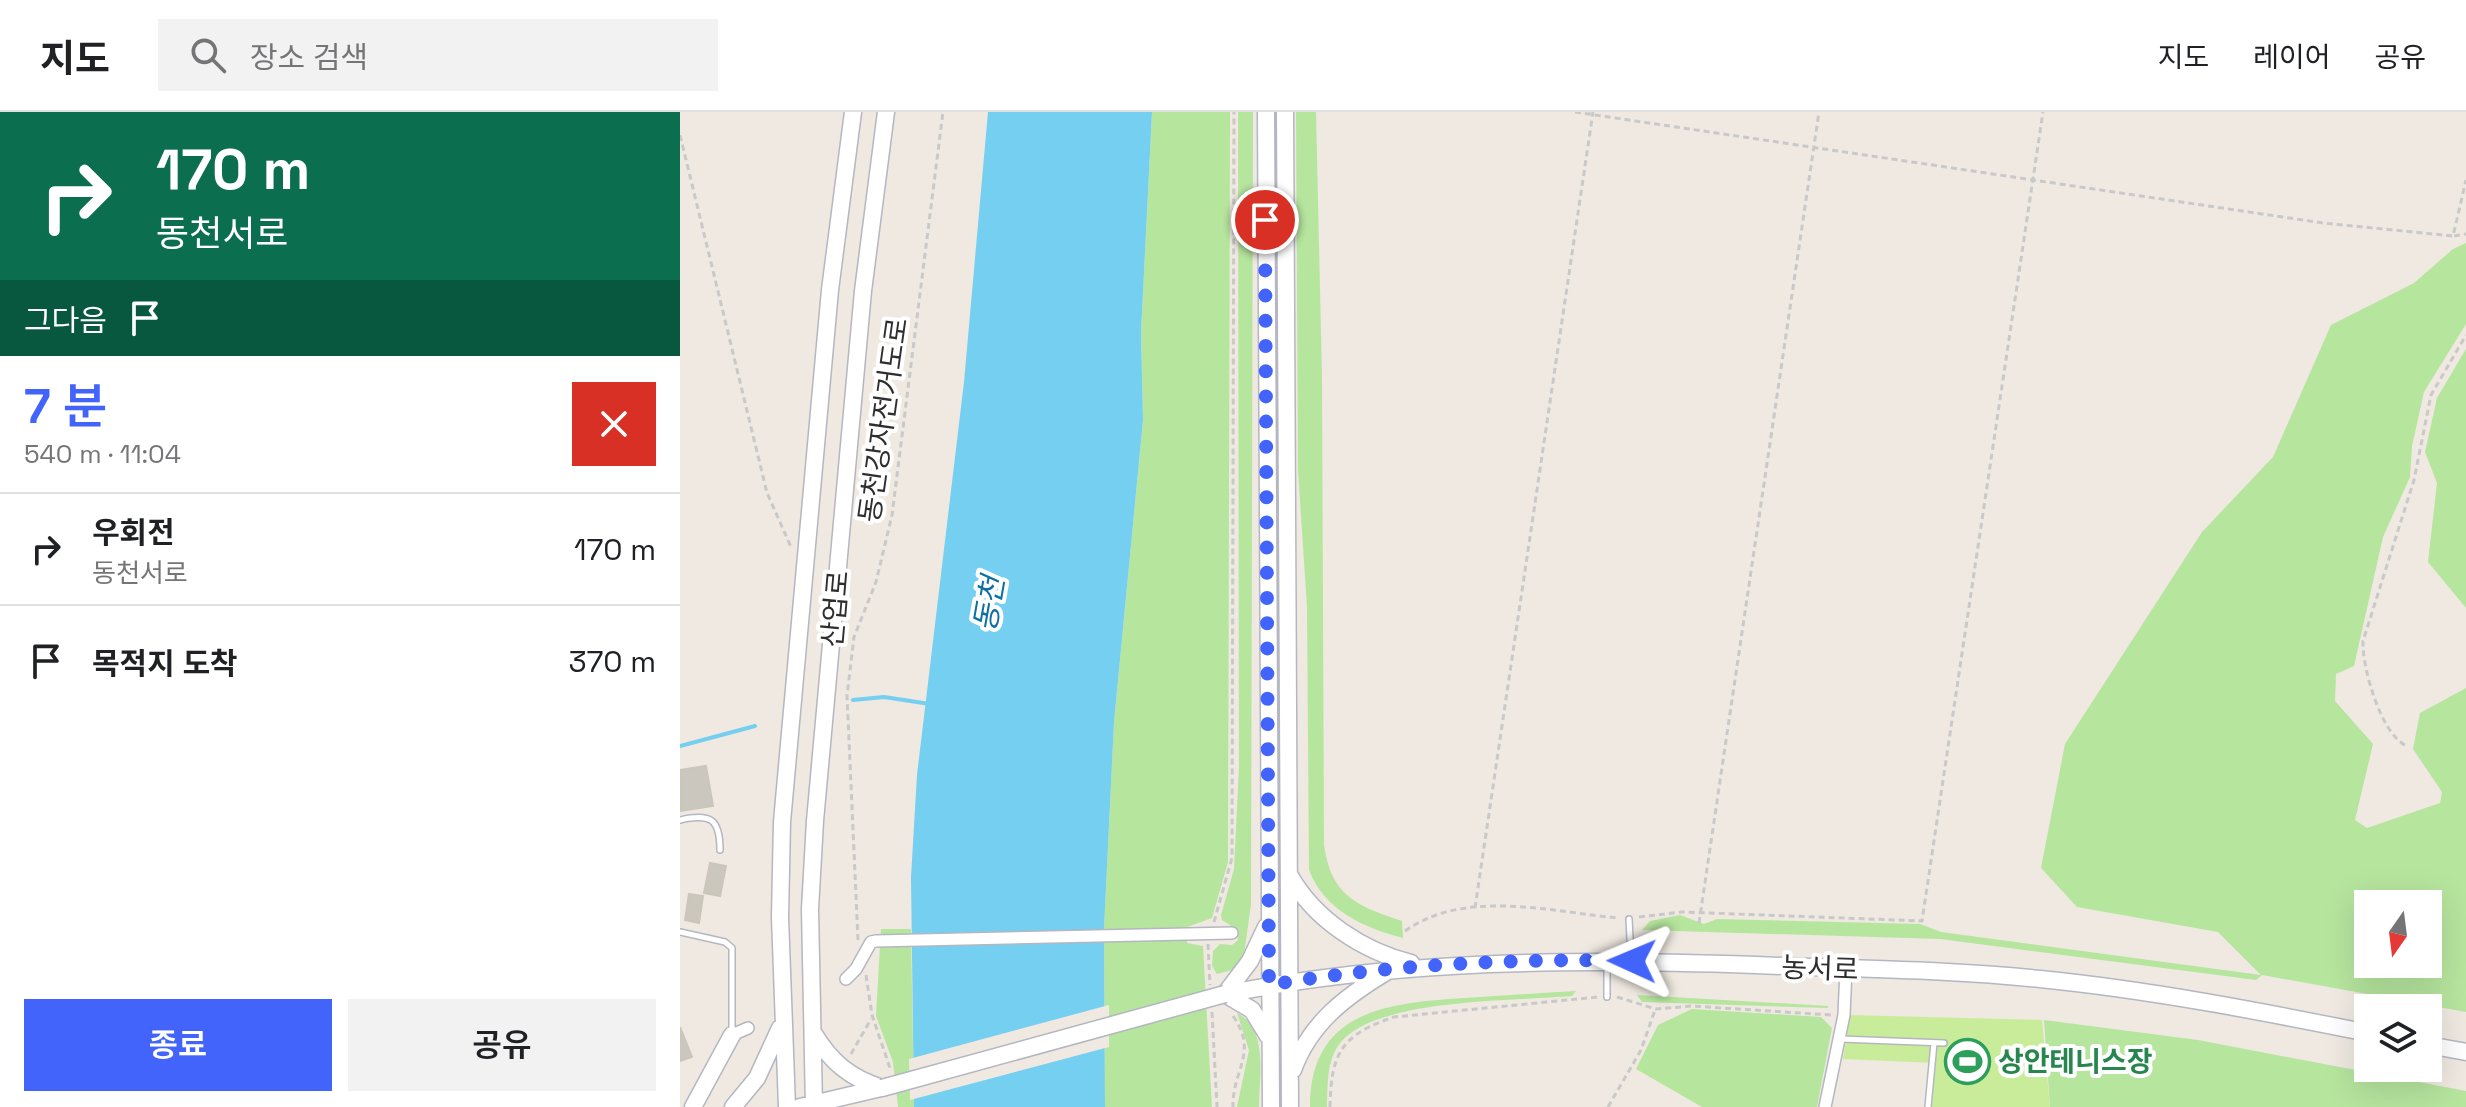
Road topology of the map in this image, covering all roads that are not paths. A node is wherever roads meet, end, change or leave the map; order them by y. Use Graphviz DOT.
graph roads {
  1 [pos="853,112"];
  2 [pos="886,112"];
  3 [pos="1266,112"];
  4 [pos="1285,112"];
  5 [pos="680,820"];
  6 [pos="720,850"];
  7 [pos="1289,874"];
  8 [pos="1629,919"];
  9 [pos="1269,920"];
  10 [pos="680,932"];
  11 [pos="1232,933"];
  12 [pos="1607,960"];
  13 [pos="1632,961"];
  14 [pos="1420,966"];
  15 [pos="1392,969"];
  16 [pos="1846,969"];
  17 [pos="846,979"];
  18 [pos="1289,982"];
  19 [pos="1269,985"];
  20 [pos="1218,995"];
  21 [pos="1607,997"];
  22 [pos="784,1015"];
  23 [pos="748,1028"];
  24 [pos="813,1031"];
  25 [pos="2354,1031"];
  26 [pos="732,1035"];
  27 [pos="1839,1039"];
  28 [pos="1270,1041"];
  29 [pos="1934,1043"];
  30 [pos="1944,1043"];
  31 [pos="2442,1048"];
  32 [pos="2466,1052"];
  33 [pos="1290,1079"];
  34 [pos="887,1082"];
  35 [pos="809,1106"];
  36 [pos="693,1107"];
  37 [pos="733,1107"];
  38 [pos="787,1107"];
  39 [pos="860,1107"];
  40 [pos="1271,1107"];
  41 [pos="1290,1107"];
  42 [pos="1825,1107"];
  43 [pos="1928,1107"];
  1 -- 22 [label="main road, 산업로"];
  2 -- 24 [label="main road, 산업로"];
  3 -- 9 [label="main road"];
  4 -- 7 [label="main road"];
  5 -- 6 [label="lane"];
  7 -- 14 [label="main road"];
  7 -- 18 [label="main road"];
  8 -- 13 [label="lane"];
  9 -- 19 [label="main road"];
  9 -- 20 [label="main road"];
  10 -- 26 [label="lane"];
  11 -- 17 [label="street"];
  12 -- 13 [label="main road, 농서로"];
  12 -- 14 [label="main road, 농서로"];
  12 -- 21 [label="lane"];
  13 -- 16 [label="main road, 농서로"];
  14 -- 15 [label="main road, 농서로"];
  15 -- 18 [label="main road, 농서로"];
  15 -- 33 [label="main road"];
  16 -- 25 [label="main road, 농서로"];
  16 -- 27 [label="street"];
  18 -- 19 [label="main road, 농서로"];
  18 -- 33 [label="main road"];
  19 -- 20 [label="main road, 농서로"];
  19 -- 28 [label="main road"];
  20 -- 28 [label="main road"];
  20 -- 34 [label="main road, 농서로, bridge"];
  22 -- 37 [label="main road"];
  22 -- 38 [label="main road, 산업로"];
  23 -- 26 [label="street"];
  24 -- 34 [label="main road"];
  24 -- 35 [label="main road, 산업로"];
  26 -- 36 [label="main road"];
  27 -- 29 [label="lane"];
  27 -- 42 [label="street"];
  28 -- 40 [label="main road"];
  29 -- 30 [label="lane"];
  29 -- 43 [label="lane"];
  31 -- 32 [label="main road"];
  33 -- 41 [label="main road"];
  34 -- 35 [label="main road, 농서로"];
  34 -- 39 [label="main road"];
}
